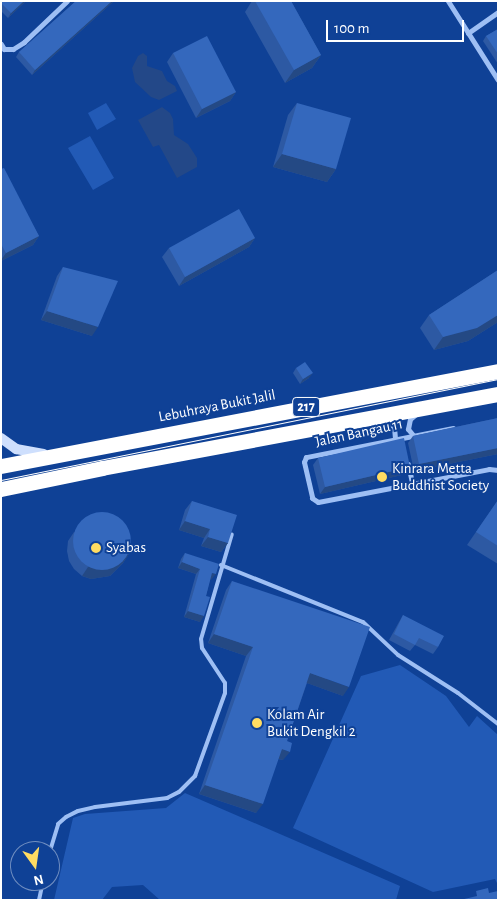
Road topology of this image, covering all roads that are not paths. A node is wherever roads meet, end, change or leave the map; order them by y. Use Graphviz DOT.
graph roads {
  1 [pos="67,1"];
  2 [pos="448,1"];
  3 [pos="498,12"];
  4 [pos="468,33"];
  5 [pos="1,44"];
  6 [pos="498,80"];
  7 [pos="498,371"];
  8 [pos="498,394"];
  9 [pos="423,407"];
  10 [pos="372,416"];
  11 [pos="460,426"];
  12 [pos="413,434"];
  13 [pos="402,437"];
  14 [pos="1,438"];
  15 [pos="395,439"];
  16 [pos="404,446"];
  17 [pos="51,456"];
  18 [pos="406,456"];
  19 [pos="1,466"];
  20 [pos="498,470"];
  21 [pos="412,483"];
  22 [pos="1,489"];
  23 [pos="232,534"];
  24 [pos="213,563"];
  25 [pos="222,565"];
  26 [pos="498,724"];
  27 [pos="53,841"];
  1 -- 5 [label="street"];
  2 -- 4 [label="street"];
  3 -- 4 [label="street"];
  4 -- 6 [label="street"];
  7 -- 17 [label="highway, Lebuhraya Bukit Jalil / 217"];
  8 -- 9 [label="highway, 217"];
  9 -- 10 [label="highway, 217"];
  9 -- 12 [label="street"];
  10 -- 15 [label="street"];
  10 -- 22 [label="highway, 217"];
  11 -- 12 [label="street, Jalan Bangau 11"];
  12 -- 13 [label="street, Jalan Bangau 11"];
  13 -- 15 [label="street, Jalan Bangau 11"];
  13 -- 16 [label="street"];
  14 -- 17 [label="main road"];
  15 -- 21 [label="street, Jalan Bangau 11"];
  17 -- 19 [label="highway, Lebuhraya Bukit Jalil / 217"];
  18 -- 21 [label="street"];
  20 -- 21 [label="street, Jalan Bangau 11"];
  23 -- 25 [label="lane"];
  24 -- 25 [label="lane"];
  25 -- 26 [label="lane"];
  25 -- 27 [label="lane"];
}
